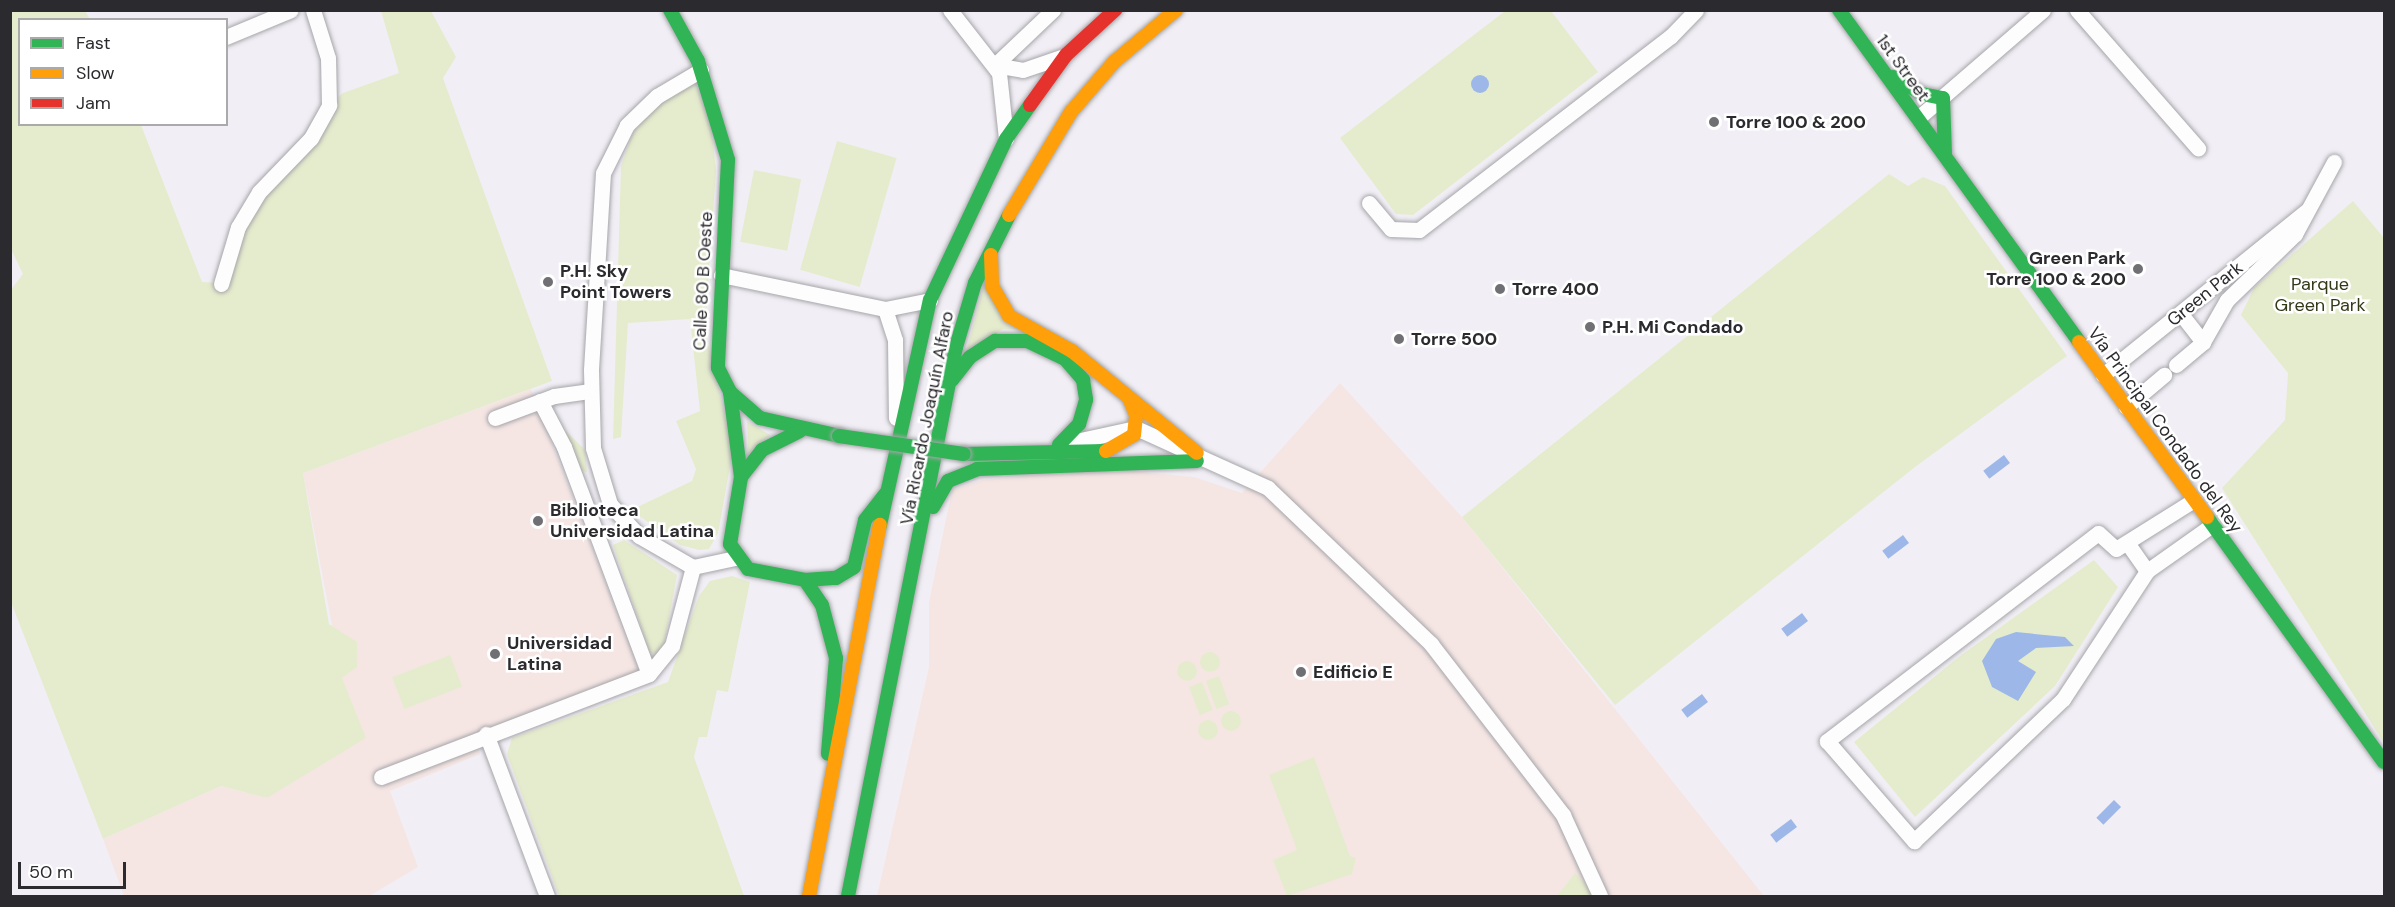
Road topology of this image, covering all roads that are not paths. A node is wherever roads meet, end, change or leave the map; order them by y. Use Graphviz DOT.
graph roads {
  1 [pos="291,10"];
  2 [pos="314,10"];
  3 [pos="670,10"];
  4 [pos="950,10"];
  5 [pos="1053,10"];
  6 [pos="1115,10"];
  7 [pos="1176,10"];
  8 [pos="1696,10"];
  9 [pos="1839,10"];
  10 [pos="2043,10"];
  11 [pos="2077,10"];
  12 [pos="228,36"];
  13 [pos="1066,55"];
  14 [pos="995,65"];
  15 [pos="701,70"];
  16 [pos="1884,73"];
  17 [pos="1943,98"];
  18 [pos="1918,118"];
  19 [pos="1006,139"];
  20 [pos="2198,148"];
  21 [pos="1946,158"];
  22 [pos="2334,162"];
  23 [pos="1369,203"];
  24 [pos="2306,211"];
  25 [pos="992,244"];
  26 [pos="721,275"];
  27 [pos="220,284"];
  28 [pos="930,300"];
  29 [pos="885,309"];
  30 [pos="2181,314"];
  31 [pos="2203,342"];
  32 [pos="2103,375"];
  33 [pos="951,382"];
  34 [pos="591,391"];
  35 [pos="730,392"];
  36 [pos="1128,398"];
  37 [pos="540,401"];
  38 [pos="2126,407"];
  39 [pos="495,418"];
  40 [pos="898,428"];
  41 [pos="1136,428"];
  42 [pos="800,431"];
  43 [pos="1059,445"];
  44 [pos="1032,451"];
  45 [pos="1106,451"];
  46 [pos="1197,457"];
  47 [pos="741,477"];
  48 [pos="599,479"];
  49 [pos="577,486"];
  50 [pos="888,490"];
  51 [pos="2194,500"];
  52 [pos="2212,525"];
  53 [pos="2128,544"];
  54 [pos="920,550"];
  55 [pos="735,558"];
  56 [pos="693,567"];
  57 [pos="2147,571"];
  58 [pos="805,580"];
  59 [pos="649,674"];
  60 [pos="486,734"];
  61 [pos="2385,762"];
  62 [pos="381,777"];
  63 [pos="832,777"];
  64 [pos="547,897"];
  65 [pos="809,897"];
  66 [pos="848,897"];
  67 [pos="1600,897"];
  1 -- 12 [label="street"];
  2 -- 27 [label="street"];
  3 -- 15 [label="main road, Calle 80 B Oeste"];
  4 -- 14 [label="street"];
  5 -- 14 [label="street"];
  6 -- 13 [label="main road, Vía Ricardo Joaquín Alfaro"];
  7 -- 25 [label="main road, Vía Ricardo Joaquín Alfaro"];
  8 -- 23 [label="street"];
  9 -- 16 [label="main road, 1st Street"];
  10 -- 17 [label="street"];
  11 -- 20 [label="street"];
  13 -- 14 [label="street"];
  13 -- 19 [label="main road, Vía Ricardo Joaquín Alfaro"];
  14 -- 19 [label="street"];
  15 -- 26 [label="main road, Calle 80 B Oeste"];
  15 -- 34 [label="street"];
  16 -- 17 [label="main road"];
  16 -- 18 [label="main road, 1st Street"];
  17 -- 18 [label="street"];
  17 -- 21 [label="main road"];
  18 -- 21 [label="main road, Vía Principal Condado del Rey"];
  19 -- 28 [label="main road, Vía Ricardo Joaquín Alfaro"];
  21 -- 32 [label="main road, Vía Principal Condado del Rey"];
  22 -- 24 [label="street, Green Park"];
  24 -- 30 [label="street, Green Park"];
  24 -- 31 [label="street, Green Park"];
  25 -- 33 [label="main road, Vía Ricardo Joaquín Alfaro"];
  25 -- 36 [label="main road"];
  26 -- 29 [label="street"];
  26 -- 35 [label="main road, Calle 80 B Oeste"];
  28 -- 29 [label="street"];
  28 -- 40 [label="main road, Vía Ricardo Joaquín Alfaro"];
  29 -- 40 [label="street"];
  30 -- 31 [label="street"];
  30 -- 32 [label="street, Green Park"];
  31 -- 38 [label="street, Green Park"];
  32 -- 38 [label="main road, Vía Principal Condado del Rey"];
  33 -- 43 [label="main road"];
  33 -- 54 [label="main road, Vía Ricardo Joaquín Alfaro"];
  34 -- 37 [label="street"];
  34 -- 48 [label="street"];
  35 -- 42 [label="main road"];
  35 -- 47 [label="main road, Calle 80 B Oeste"];
  36 -- 41 [label="main road"];
  36 -- 46 [label="main road"];
  37 -- 39 [label="street"];
  37 -- 49 [label="street"];
  38 -- 51 [label="main road, Vía Principal Condado del Rey"];
  40 -- 50 [label="main road, Vía Ricardo Joaquín Alfaro"];
  41 -- 43 [label="street"];
  41 -- 45 [label="main road"];
  41 -- 46 [label="street"];
  42 -- 44 [label="main road, bridge"];
  42 -- 47 [label="main road"];
  43 -- 44 [label="main road"];
  44 -- 45 [label="main road"];
  45 -- 46 [label="street"];
  46 -- 54 [label="main road"];
  46 -- 67 [label="street"];
  47 -- 55 [label="main road"];
  48 -- 49 [label="street"];
  48 -- 56 [label="street"];
  49 -- 59 [label="street"];
  50 -- 58 [label="main road"];
  50 -- 63 [label="main road, Vía Ricardo Joaquín Alfaro"];
  51 -- 52 [label="main road, Vía Principal Condado del Rey"];
  51 -- 53 [label="street"];
  52 -- 57 [label="street"];
  52 -- 61 [label="main road, Vía Principal Condado del Rey"];
  53 -- 57 [label="street"];
  53 -- 57 [label="street"];
  54 -- 66 [label="main road, Vía Ricardo Joaquín Alfaro"];
  55 -- 56 [label="street"];
  55 -- 58 [label="main road"];
  56 -- 59 [label="street"];
  58 -- 63 [label="main road"];
  59 -- 60 [label="street"];
  60 -- 62 [label="street"];
  60 -- 64 [label="street"];
  63 -- 65 [label="main road, Vía Ricardo Joaquín Alfaro"];
}
